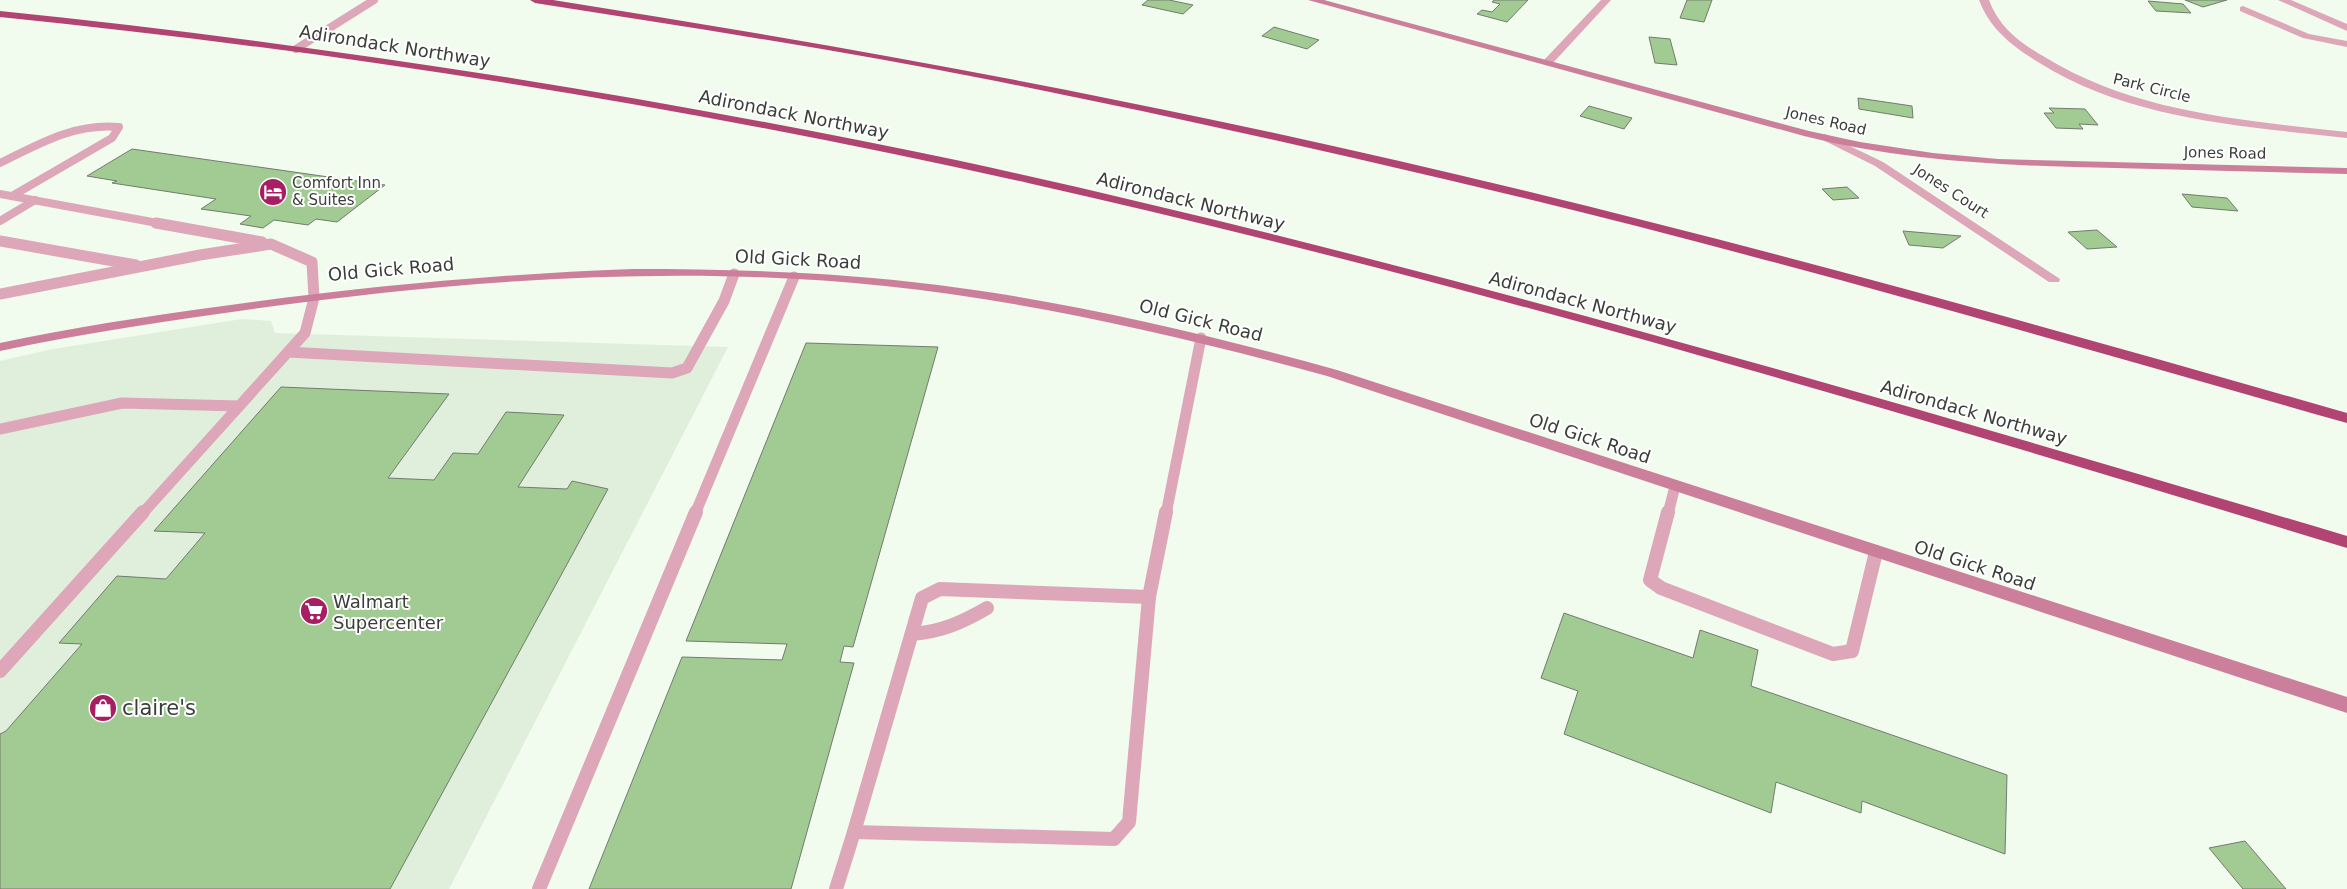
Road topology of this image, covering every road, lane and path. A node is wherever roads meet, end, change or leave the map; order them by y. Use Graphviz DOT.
graph roads {
  1 [pos="374,0"];
  2 [pos="535,0"];
  3 [pos="1313,0"];
  4 [pos="1606,0"];
  5 [pos="1984,0"];
  6 [pos="2283,0"];
  7 [pos="2244,9"];
  8 [pos="0,14"];
  9 [pos="2347,28"];
  10 [pos="2347,44"];
  11 [pos="296,48"];
  12 [pos="1548,62"];
  13 [pos="2347,135"];
  14 [pos="1825,137"];
  15 [pos="0,163"];
  16 [pos="2347,171"];
  17 [pos="0,194"];
  18 [pos="12,196"];
  19 [pos="35,200"];
  20 [pos="0,221"];
  21 [pos="0,241"];
  22 [pos="271,244"];
  23 [pos="143,266"];
  24 [pos="734,274"];
  25 [pos="794,277"];
  26 [pos="2054,279"];
  27 [pos="3,292"];
  28 [pos="315,295"];
  29 [pos="1201,338"];
  30 [pos="0,347"];
  31 [pos="288,352"];
  32 [pos="239,406"];
  33 [pos="2347,418"];
  34 [pos="0,429"];
  35 [pos="1675,486"];
  36 [pos="2347,542"];
  37 [pos="1876,552"];
  38 [pos="1149,597"];
  39 [pos="987,608"];
  40 [pos="912,634"];
  41 [pos="0,671"];
  42 [pos="2347,705"];
  43 [pos="854,832"];
  44 [pos="539,889"];
  45 [pos="836,889"];
  1 -- 11 [label="lane"];
  2 -- 33 [label="highway"];
  3 -- 12 [label="street, Jones Road"];
  4 -- 12 [label="street"];
  5 -- 13 [label="street, Park Circle"];
  6 -- 9 [label="street"];
  7 -- 10 [label="street"];
  8 -- 11 [label="highway, Adirondack Northway"];
  11 -- 36 [label="highway, Adirondack Northway"];
  12 -- 14 [label="street, Jones Road"];
  14 -- 16 [label="street, Jones Road"];
  14 -- 26 [label="street, Jones Court"];
  15 -- 18 [label="lane"];
  17 -- 18 [label="lane"];
  18 -- 19 [label="lane"];
  19 -- 20 [label="lane"];
  19 -- 22 [label="lane"];
  21 -- 23 [label="lane"];
  22 -- 23 [label="lane"];
  22 -- 28 [label="lane"];
  23 -- 27 [label="lane"];
  24 -- 25 [label="street, Old Gick Road"];
  24 -- 28 [label="street, Old Gick Road"];
  24 -- 31 [label="lane"];
  25 -- 29 [label="street, Old Gick Road"];
  25 -- 44 [label="lane"];
  28 -- 30 [label="street, Old Gick Road"];
  28 -- 31 [label="lane"];
  29 -- 35 [label="street, Old Gick Road"];
  29 -- 38 [label="lane"];
  31 -- 32 [label="lane"];
  32 -- 34 [label="lane"];
  32 -- 41 [label="lane"];
  35 -- 37 [label="street, Old Gick Road"];
  35 -- 37 [label="lane"];
  37 -- 42 [label="street, Old Gick Road"];
  38 -- 40 [label="lane"];
  38 -- 43 [label="lane"];
  39 -- 40 [label="lane"];
  40 -- 43 [label="lane"];
  43 -- 45 [label="lane"];
}
